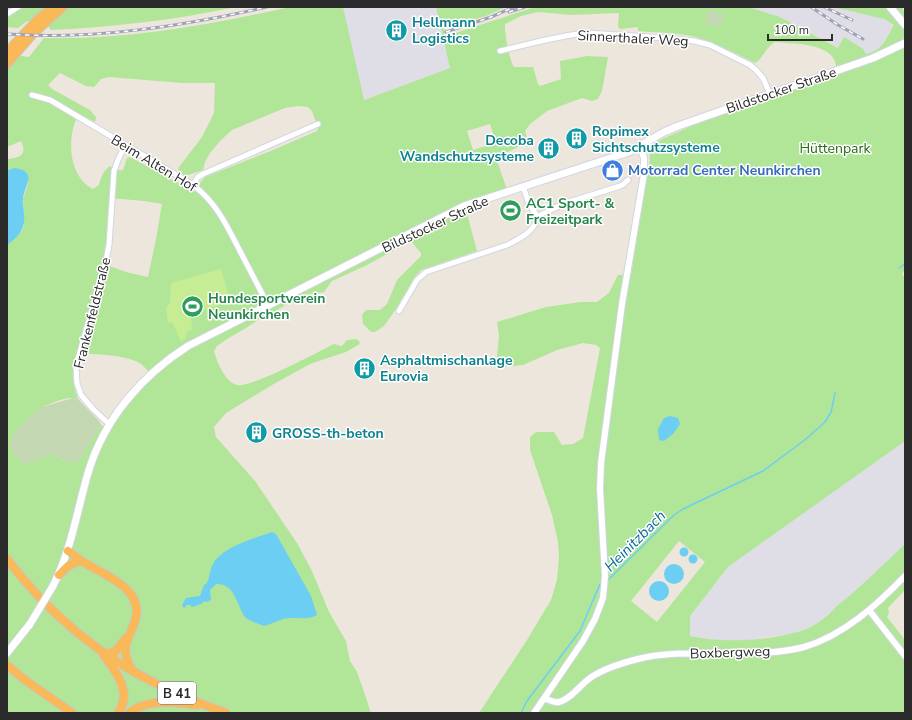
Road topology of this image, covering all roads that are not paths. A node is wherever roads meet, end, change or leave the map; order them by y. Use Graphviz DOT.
graph roads {
  1 [pos="18,7"];
  2 [pos="52,7"];
  3 [pos="64,7"];
  4 [pos="890,7"];
  5 [pos="7,14"];
  6 [pos="905,25"];
  7 [pos="905,43"];
  8 [pos="500,51"];
  9 [pos="7,52"];
  10 [pos="7,64"];
  11 [pos="770,94"];
  12 [pos="32,95"];
  13 [pos="318,124"];
  14 [pos="125,145"];
  15 [pos="640,146"];
  16 [pos="628,180"];
  17 [pos="192,185"];
  18 [pos="523,186"];
  19 [pos="536,217"];
  20 [pos="268,305"];
  21 [pos="399,310"];
  22 [pos="109,424"];
  23 [pos="67,553"];
  24 [pos="7,559"];
  25 [pos="82,562"];
  26 [pos="59,575"];
  27 [pos="905,576"];
  28 [pos="869,610"];
  29 [pos="128,636"];
  30 [pos="99,649"];
  31 [pos="7,653"];
  32 [pos="106,654"];
  33 [pos="905,656"];
  34 [pos="8,668"];
  35 [pos="134,672"];
  36 [pos="544,698"];
  37 [pos="208,706"];
  38 [pos="72,713"];
  39 [pos="118,713"];
  40 [pos="129,713"];
  41 [pos="226,713"];
  42 [pos="534,713"];
  1 -- 5 [label="street"];
  2 -- 9 [label="highway"];
  3 -- 10 [label="highway"];
  4 -- 6 [label="main road"];
  7 -- 11 [label="main road, Bildstocker Straße"];
  8 -- 11 [label="street, Sinnerthaler Weg"];
  11 -- 15 [label="main road, Bildstocker Straße"];
  12 -- 14 [label="street, Beim Alten Hof"];
  13 -- 17 [label="street"];
  14 -- 17 [label="street, Beim Alten Hof"];
  14 -- 22 [label="street, Frankenfeldstraße"];
  15 -- 18 [label="main road, Bildstocker Straße"];
  15 -- 36 [label="street"];
  16 -- 19 [label="street"];
  17 -- 20 [label="street, Beim Alten Hof"];
  18 -- 19 [label="street"];
  18 -- 20 [label="main road, Bildstocker Straße"];
  19 -- 21 [label="street"];
  20 -- 22 [label="main road, Bildstocker Straße"];
  22 -- 23 [label="main road, Bildstocker Straße"];
  23 -- 25 [label="highway"];
  23 -- 26 [label="main road, Bildstocker Straße"];
  24 -- 30 [label="highway, B 41"];
  25 -- 26 [label="highway"];
  25 -- 29 [label="highway"];
  26 -- 31 [label="main road, Bildstocker Straße, bridge"];
  27 -- 28 [label="street, Boxbergweg"];
  28 -- 33 [label="street"];
  28 -- 36 [label="street, Boxbergweg"];
  29 -- 32 [label="highway"];
  29 -- 35 [label="highway"];
  30 -- 32 [label="highway, B 41"];
  30 -- 39 [label="highway"];
  32 -- 35 [label="highway, B 41"];
  34 -- 38 [label="highway"];
  35 -- 37 [label="highway, B 41"];
  36 -- 42 [label="street"];
  37 -- 40 [label="highway"];
  37 -- 41 [label="highway, B 41"];
}
